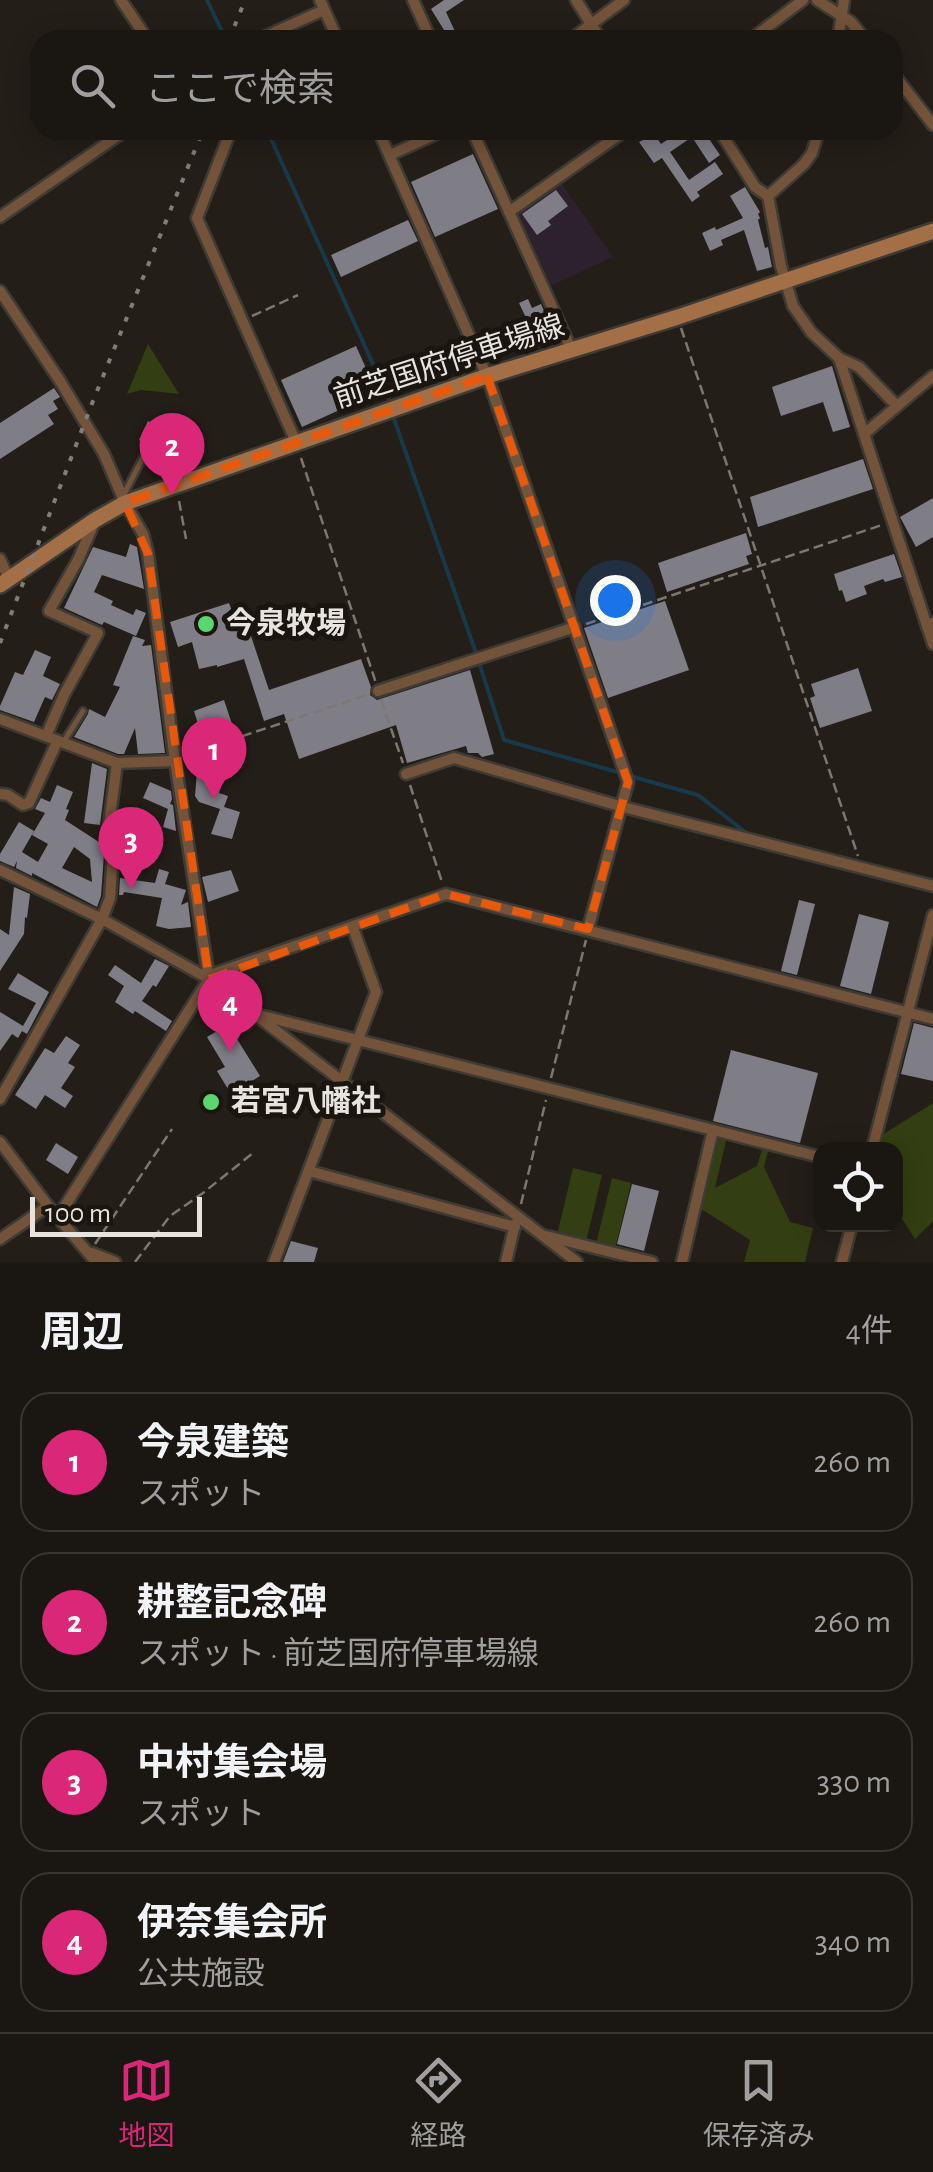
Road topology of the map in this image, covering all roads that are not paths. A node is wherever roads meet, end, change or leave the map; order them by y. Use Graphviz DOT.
graph roads {
  1 [pos="120,0"];
  2 [pos="413,0"];
  3 [pos="576,0"];
  4 [pos="624,0"];
  5 [pos="803,0"];
  6 [pos="817,0"];
  7 [pos="844,0"];
  8 [pos="322,5"];
  9 [pos="842,17"];
  10 [pos="589,25"];
  11 [pos="141,30"];
  12 [pos="277,30"];
  13 [pos="333,30"];
  14 [pos="426,30"];
  15 [pos="583,30"];
  16 [pos="593,30"];
  17 [pos="763,30"];
  18 [pos="840,30"];
  19 [pos="858,30"];
  20 [pos="903,86"];
  21 [pos="933,125"];
  22 [pos="112,140"];
  23 [pos="226,140"];
  24 [pos="383,140"];
  25 [pos="423,140"];
  26 [pos="477,140"];
  27 [pos="612,140"];
  28 [pos="725,140"];
  29 [pos="816,140"];
  30 [pos="390,155"];
  31 [pos="768,196"];
  32 [pos="510,212"];
  33 [pos="0,217"];
  34 [pos="933,230"];
  35 [pos="784,281"];
  36 [pos="0,291"];
  37 [pos="572,350"];
  38 [pos="839,358"];
  39 [pos="487,376"];
  40 [pos="932,378"];
  41 [pos="897,406"];
  42 [pos="864,434"];
  43 [pos="296,442"];
  44 [pos="146,452"];
  45 [pos="124,499"];
  46 [pos="95,520"];
  47 [pos="0,559"];
  48 [pos="5,582"];
  49 [pos="930,624"];
  50 [pos="575,627"];
  51 [pos="933,644"];
  52 [pos="378,692"];
  53 [pos="84,711"];
  54 [pos="0,719"];
  55 [pos="55,740"];
  56 [pos="175,761"];
  57 [pos="117,762"];
  58 [pos="406,774"];
  59 [pos="0,794"];
  60 [pos="623,807"];
  61 [pos="0,870"];
  62 [pos="933,886"];
  63 [pos="933,915"];
  64 [pos="102,919"];
  65 [pos="353,928"];
  66 [pos="588,929"];
  67 [pos="209,979"];
  68 [pos="906,1012"];
  69 [pos="254,1013"];
  70 [pos="933,1019"];
  71 [pos="360,1040"];
  72 [pos="343,1083"];
  73 [pos="0,1099"];
  74 [pos="713,1130"];
  75 [pos="0,1142"];
  76 [pos="874,1142"];
  77 [pos="813,1154"];
  78 [pos="309,1171"];
  79 [pos="48,1206"];
  80 [pos="58,1217"];
  81 [pos="516,1222"];
  82 [pos="850,1232"];
  83 [pos="541,1235"];
  84 [pos="0,1239"];
  85 [pos="94,1254"];
  86 [pos="115,1262"];
  87 [pos="274,1262"];
  88 [pos="506,1262"];
  89 [pos="577,1262"];
  90 [pos="652,1262"];
  91 [pos="682,1262"];
  92 [pos="842,1262"];
  1 -- 11 [label="street"];
  2 -- 14 [label="street"];
  3 -- 10 [label="street"];
  4 -- 10 [label="street"];
  5 -- 17 [label="street"];
  6 -- 9 [label="street"];
  7 -- 9 [label="street"];
  8 -- 12 [label="street"];
  8 -- 13 [label="street"];
  9 -- 18 [label="street"];
  9 -- 19 [label="street"];
  10 -- 15 [label="street"];
  10 -- 16 [label="street"];
  20 -- 21 [label="street"];
  22 -- 33 [label="street"];
  23 -- 43 [label="street"];
  24 -- 30 [label="street"];
  25 -- 30 [label="street"];
  26 -- 32 [label="street"];
  27 -- 32 [label="street"];
  28 -- 31 [label="street"];
  29 -- 31 [label="street"];
  30 -- 39 [label="street"];
  31 -- 35 [label="street"];
  32 -- 37 [label="street"];
  34 -- 35 [label="main road, 前芝国府停車場線"];
  35 -- 37 [label="main road, 前芝国府停車場線"];
  35 -- 38 [label="street"];
  36 -- 45 [label="street"];
  37 -- 39 [label="main road, 前芝国府停車場線"];
  38 -- 41 [label="street"];
  38 -- 42 [label="street"];
  39 -- 43 [label="main road, 前芝国府停車場線"];
  39 -- 50 [label="street"];
  40 -- 41 [label="street"];
  41 -- 42 [label="street"];
  42 -- 49 [label="street"];
  43 -- 45 [label="main road, 前芝国府停車場線"];
  44 -- 45 [label="lane"];
  45 -- 46 [label="main road, 前芝国府停車場線"];
  45 -- 56 [label="street"];
  46 -- 48 [label="main road, 前芝国府停車場線"];
  46 -- 55 [label="street"];
  47 -- 48 [label="street"];
  49 -- 51 [label="street"];
  50 -- 52 [label="street"];
  50 -- 60 [label="street"];
  53 -- 55 [label="lane"];
  54 -- 55 [label="street"];
  55 -- 57 [label="street"];
  55 -- 59 [label="street"];
  56 -- 57 [label="street"];
  56 -- 67 [label="street"];
  57 -- 64 [label="street"];
  58 -- 60 [label="street"];
  60 -- 62 [label="street"];
  60 -- 66 [label="street"];
  61 -- 64 [label="street"];
  63 -- 68 [label="street"];
  64 -- 67 [label="street"];
  64 -- 73 [label="street"];
  65 -- 66 [label="street"];
  65 -- 67 [label="street"];
  65 -- 71 [label="street"];
  66 -- 68 [label="street"];
  67 -- 69 [label="street"];
  67 -- 80 [label="street"];
  68 -- 70 [label="street"];
  68 -- 76 [label="street"];
  69 -- 71 [label="street"];
  69 -- 72 [label="street"];
  71 -- 72 [label="street"];
  71 -- 74 [label="street"];
  72 -- 78 [label="street"];
  72 -- 81 [label="street"];
  74 -- 77 [label="street"];
  74 -- 91 [label="street"];
  75 -- 79 [label="street"];
  78 -- 81 [label="street"];
  78 -- 87 [label="street"];
  79 -- 80 [label="street"];
  79 -- 84 [label="street"];
  80 -- 85 [label="street"];
  81 -- 83 [label="street"];
  81 -- 88 [label="street"];
  82 -- 92 [label="street"];
  83 -- 89 [label="street"];
  83 -- 90 [label="street"];
  85 -- 86 [label="street"];
}
